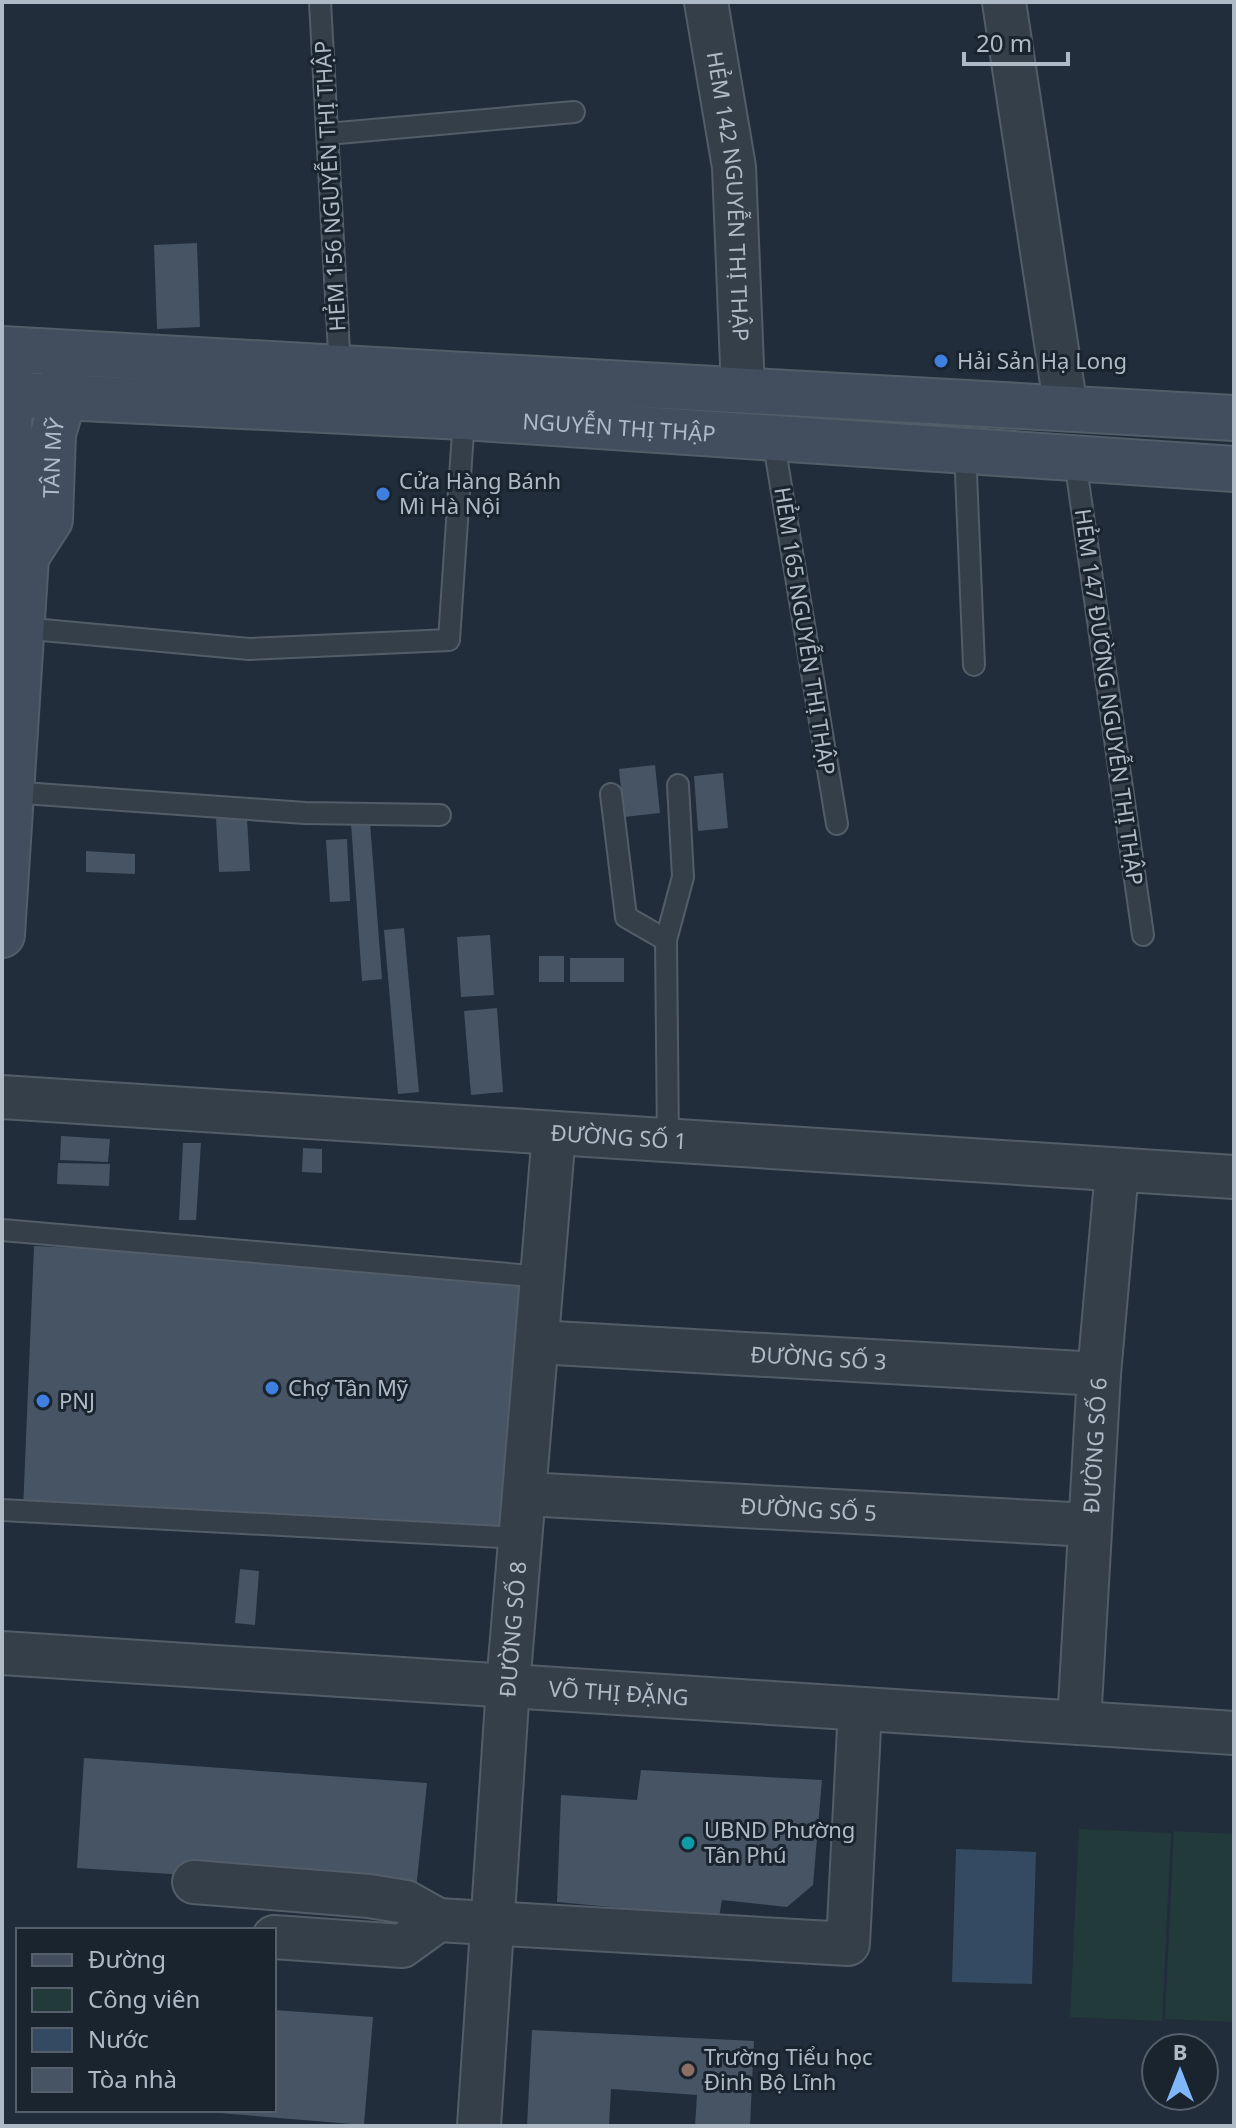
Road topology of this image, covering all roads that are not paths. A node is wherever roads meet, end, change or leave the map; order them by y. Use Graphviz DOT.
graph roads {
  1 [pos="320,2"];
  2 [pos="706,2"];
  3 [pos="1004,2"];
  4 [pos="574,112"];
  5 [pos="327,134"];
  6 [pos="6,350"];
  7 [pos="65,353"];
  8 [pos="340,370"];
  9 [pos="743,390"];
  10 [pos="5,394"];
  11 [pos="64,397"];
  12 [pos="1066,409"];
  13 [pos="464,417"];
  14 [pos="1234,418"];
  15 [pos="773,438"];
  16 [pos="965,450"];
  17 [pos="1075,460"];
  18 [pos="1234,469"];
  19 [pos="26,557"];
  20 [pos="21,628"];
  21 [pos="974,665"];
  22 [pos="678,785"];
  23 [pos="6,792"];
  24 [pos="611,794"];
  25 [pos="440,815"];
  26 [pos="837,824"];
  27 [pos="2,935"];
  28 [pos="1143,935"];
  29 [pos="666,940"];
  30 [pos="2,1097"];
  31 [pos="554,1133"];
  32 [pos="668,1141"];
  33 [pos="1117,1170"];
  34 [pos="1234,1177"];
  35 [pos="2,1230"];
  36 [pos="543,1277"];
  37 [pos="537,1342"];
  38 [pos="1099,1374"];
  39 [pos="525,1494"];
  40 [pos="2,1510"];
  41 [pos="1090,1525"];
  42 [pos="521,1538"];
  43 [pos="2,1653"];
  44 [pos="508,1686"];
  45 [pos="860,1709"];
  46 [pos="1079,1723"];
  47 [pos="1234,1733"];
  48 [pos="194,1882"];
  49 [pos="438,1920"];
  50 [pos="491,1923"];
  51 [pos="276,1937"];
  52 [pos="479,2126"];
  1 -- 5 [label="lane, HẺM 156 NGUYỄN THỊ THẬP"];
  2 -- 9 [label="street, HẺM 142 NGUYỄN THỊ THẬP"];
  3 -- 12 [label="street"];
  4 -- 5 [label="lane"];
  5 -- 8 [label="lane, HẺM 156 NGUYỄN THỊ THẬP"];
  6 -- 7 [label="main road, NGUYỄN THỊ THẬP"];
  6 -- 10 [label="main road, TÂN MỸ"];
  7 -- 8 [label="main road, NGUYỄN THỊ THẬP"];
  7 -- 11 [label="main road, TÂN MỸ"];
  8 -- 9 [label="main road, NGUYỄN THỊ THẬP"];
  9 -- 12 [label="main road, NGUYỄN THỊ THẬP"];
  10 -- 11 [label="main road, NGUYỄN THỊ THẬP"];
  10 -- 19 [label="main road, TÂN MỸ"];
  11 -- 13 [label="main road, NGUYỄN THỊ THẬP"];
  11 -- 19 [label="main road, TÂN MỸ"];
  12 -- 14 [label="main road, NGUYỄN THỊ THẬP"];
  13 -- 15 [label="main road, NGUYỄN THỊ THẬP"];
  13 -- 20 [label="lane"];
  15 -- 16 [label="main road, NGUYỄN THỊ THẬP"];
  15 -- 26 [label="lane, HẺM 165 NGUYỄN THỊ THẬP"];
  16 -- 17 [label="main road, NGUYỄN THỊ THẬP"];
  16 -- 21 [label="lane"];
  17 -- 18 [label="main road, NGUYỄN THỊ THẬP"];
  17 -- 28 [label="lane, HẺM 147 ĐƯỜNG NGUYỄN THỊ THẬP"];
  19 -- 20 [label="main road, TÂN MỸ"];
  20 -- 23 [label="main road, TÂN MỸ"];
  22 -- 29 [label="lane"];
  23 -- 25 [label="lane"];
  23 -- 27 [label="main road, TÂN MỸ"];
  24 -- 29 [label="lane"];
  29 -- 32 [label="lane"];
  30 -- 31 [label="street, ĐƯỜNG SỐ 1"];
  31 -- 32 [label="street, ĐƯỜNG SỐ 1"];
  31 -- 36 [label="street, ĐƯỜNG SỐ 8"];
  32 -- 33 [label="street, ĐƯỜNG SỐ 1"];
  33 -- 34 [label="street, ĐƯỜNG SỐ 1"];
  33 -- 38 [label="street, ĐƯỜNG SỐ 6"];
  35 -- 36 [label="lane"];
  36 -- 37 [label="street, ĐƯỜNG SỐ 8"];
  37 -- 38 [label="street, ĐƯỜNG SỐ 3"];
  37 -- 39 [label="street, ĐƯỜNG SỐ 8"];
  38 -- 41 [label="street, ĐƯỜNG SỐ 6"];
  39 -- 41 [label="street, ĐƯỜNG SỐ 5"];
  39 -- 42 [label="street, ĐƯỜNG SỐ 8"];
  40 -- 42 [label="lane"];
  41 -- 46 [label="street, ĐƯỜNG SỐ 6"];
  42 -- 44 [label="street, ĐƯỜNG SỐ 8"];
  43 -- 44 [label="street, VÕ THỊ ĐẶNG"];
  44 -- 45 [label="street, VÕ THỊ ĐẶNG"];
  44 -- 50 [label="street, ĐƯỜNG SỐ 8"];
  45 -- 46 [label="street, VÕ THỊ ĐẶNG"];
  45 -- 50 [label="street"];
  46 -- 47 [label="street, VÕ THỊ ĐẶNG"];
  48 -- 49 [label="street"];
  49 -- 50 [label="street"];
  49 -- 51 [label="street"];
  50 -- 52 [label="street, ĐƯỜNG SỐ 8"];
}
